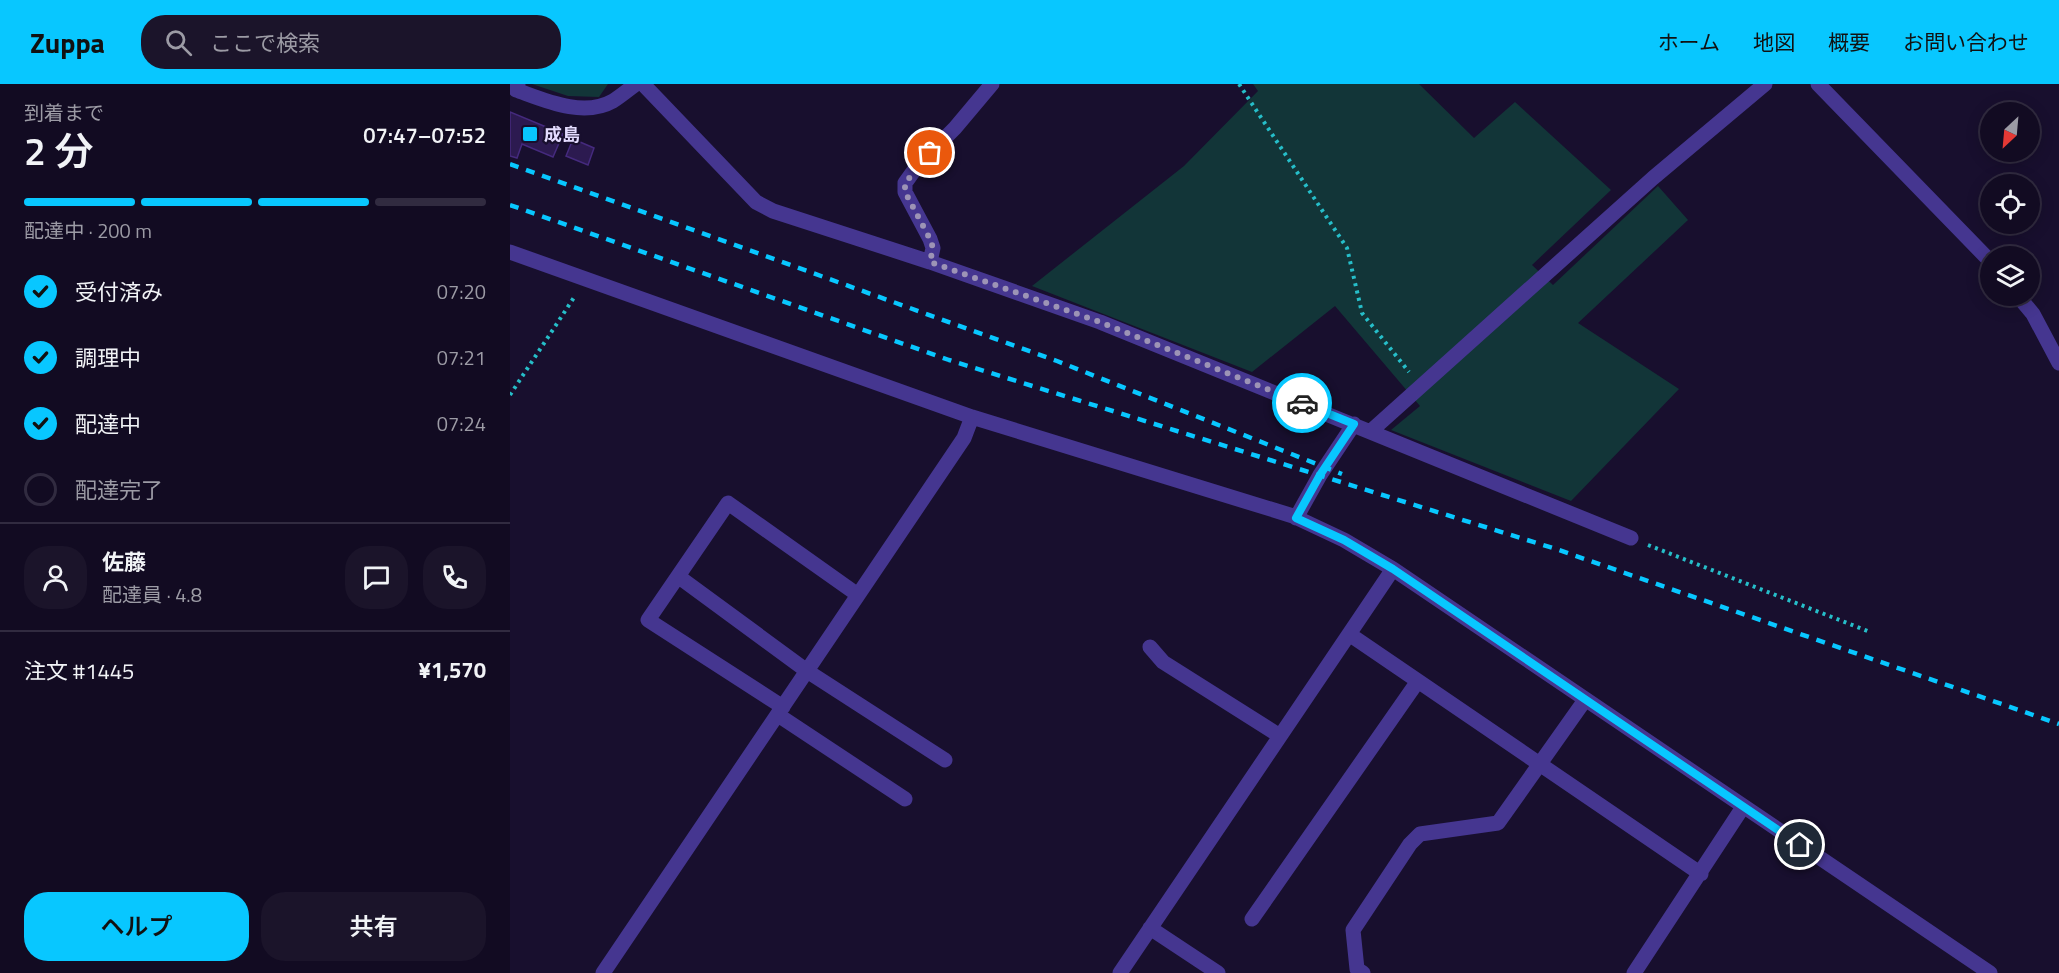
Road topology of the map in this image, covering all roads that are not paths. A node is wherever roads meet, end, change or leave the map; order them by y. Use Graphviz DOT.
graph roads {
  1 [pos="518,84"];
  2 [pos="636,84"];
  3 [pos="643,84"];
  4 [pos="992,84"];
  5 [pos="1765,84"];
  6 [pos="1818,84"];
  7 [pos="1980,251"];
  8 [pos="510,252"];
  9 [pos="930,262"];
  10 [pos="2026,306"];
  11 [pos="2059,363"];
  12 [pos="972,417"];
  13 [pos="1354,424"];
  14 [pos="1371,431"];
  15 [pos="1296,518"];
  16 [pos="1631,538"];
  17 [pos="1393,569"];
  18 [pos="679,577"];
  19 [pos="858,595"];
  20 [pos="1349,634"];
  21 [pos="1150,647"];
  22 [pos="807,671"];
  23 [pos="1418,681"];
  24 [pos="1584,700"];
  25 [pos="780,711"];
  26 [pos="1280,736"];
  27 [pos="945,760"];
  28 [pos="1540,764"];
  29 [pos="905,799"];
  30 [pos="1743,807"];
  31 [pos="1701,874"];
  32 [pos="1252,919"];
  33 [pos="1150,928"];
  34 [pos="603,973"];
  35 [pos="1120,973"];
  36 [pos="1218,973"];
  37 [pos="1363,973"];
  38 [pos="1634,973"];
  39 [pos="1990,973"];
  1 -- 2 [label="street"];
  3 -- 9 [label="street"];
  4 -- 9 [label="street"];
  5 -- 14 [label="street"];
  6 -- 7 [label="street"];
  8 -- 12 [label="street"];
  9 -- 13 [label="street"];
  10 -- 11 [label="street"];
  12 -- 15 [label="street"];
  12 -- 19 [label="street"];
  13 -- 14 [label="street"];
  13 -- 15 [label="street"];
  14 -- 16 [label="street"];
  15 -- 17 [label="street"];
  17 -- 20 [label="street"];
  17 -- 24 [label="street"];
  18 -- 19 [label="street"];
  18 -- 22 [label="street"];
  18 -- 25 [label="street"];
  19 -- 22 [label="street"];
  20 -- 23 [label="street"];
  20 -- 26 [label="street"];
  21 -- 26 [label="street"];
  22 -- 25 [label="street"];
  22 -- 27 [label="street"];
  23 -- 28 [label="street"];
  23 -- 32 [label="street"];
  24 -- 28 [label="street"];
  24 -- 30 [label="street"];
  25 -- 29 [label="street"];
  25 -- 34 [label="street"];
  26 -- 33 [label="street"];
  28 -- 31 [label="street"];
  28 -- 37 [label="street"];
  30 -- 31 [label="street"];
  30 -- 39 [label="street"];
  31 -- 38 [label="street"];
  33 -- 35 [label="street"];
  33 -- 36 [label="street"];
}
